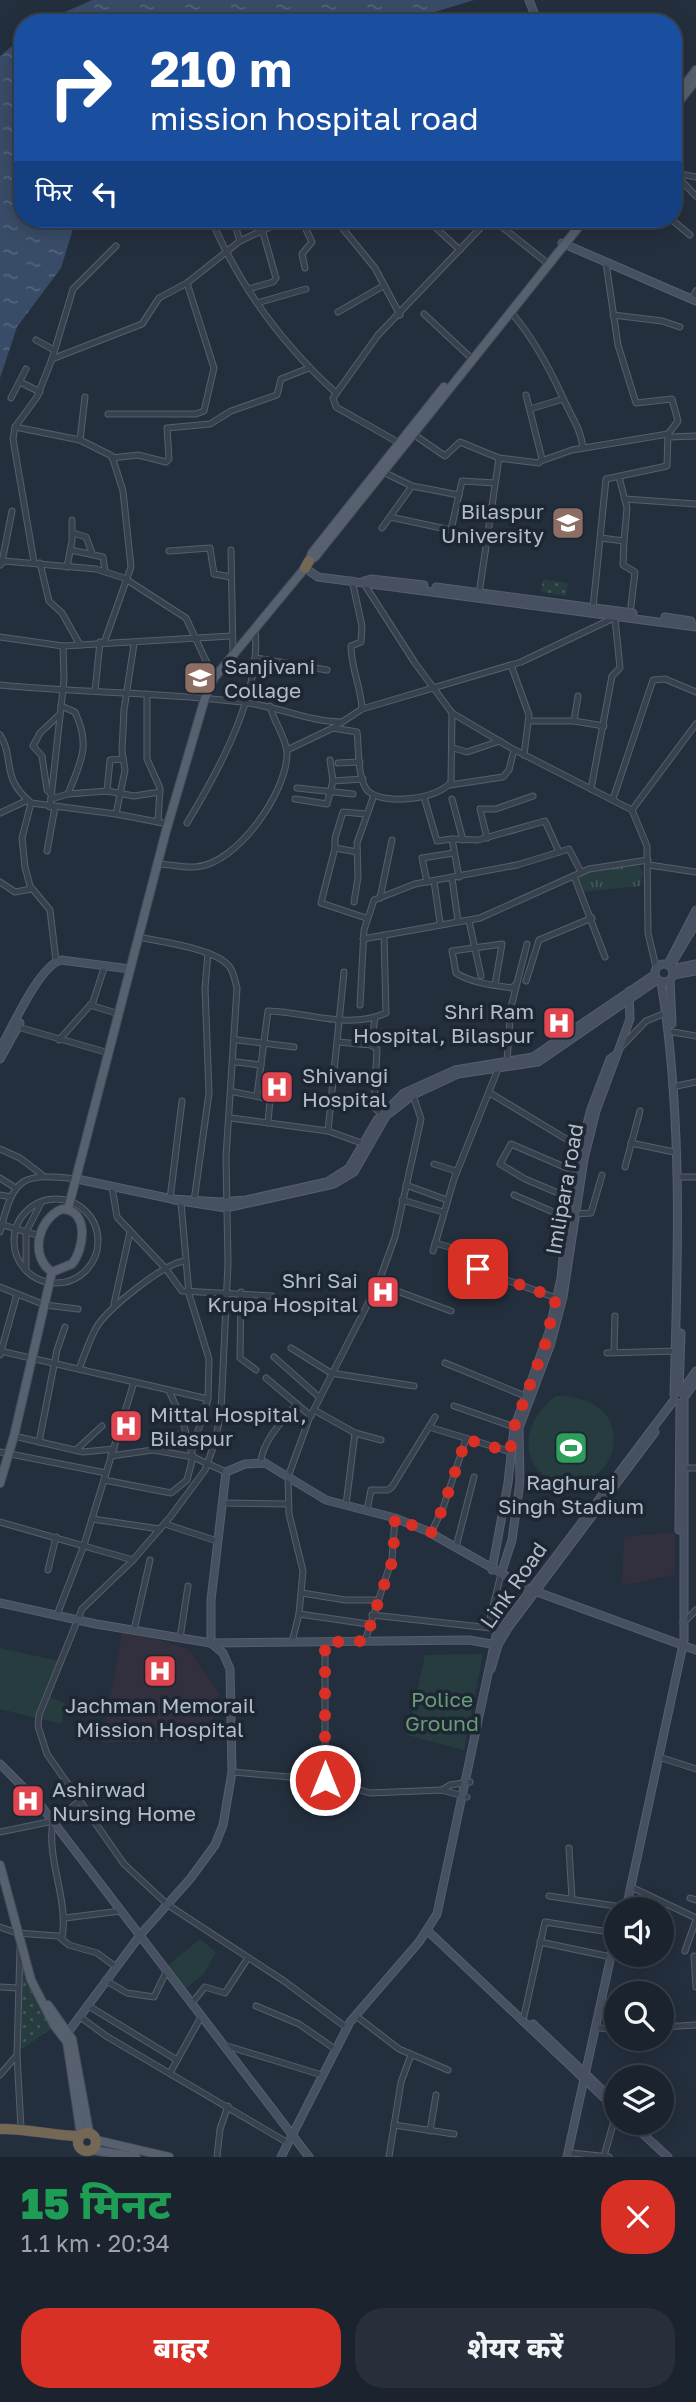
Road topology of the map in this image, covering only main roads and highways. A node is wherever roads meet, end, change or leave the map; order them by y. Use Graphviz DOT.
graph roads {
  1 [pos="696,70"];
  2 [pos="696,80"];
  3 [pos="682,91"];
  4 [pos="682,95"];
  5 [pos="575,228"];
  6 [pos="563,243"];
  7 [pos="509,310"];
  8 [pos="401,444"];
  9 [pos="307,565"];
  10 [pos="69,1205"];
  11 [pos="52,1272"];
  12 [pos="4,1453"];
  13 [pos="0,1483"];
  14 [pos="0,1865"];
  15 [pos="0,2129"];
  16 [pos="86,2145"];
  17 [pos="136,2157"];
  18 [pos="169,2157"];
  1 -- 3 [label="main road"];
  2 -- 4 [label="main road"];
  5 -- 6 [label="main road"];
  6 -- 7 [label="main road"];
  6 -- 7 [label="main road"];
  7 -- 8 [label="main road"];
  7 -- 8 [label="main road"];
  8 -- 9 [label="main road"];
  8 -- 9 [label="main road"];
  9 -- 10 [label="main road"];
  10 -- 11 [label="main road"];
  10 -- 11 [label="main road"];
  11 -- 12 [label="main road"];
  12 -- 13 [label="main road"];
  14 -- 16 [label="main road"];
  15 -- 16 [label="highway"];
  16 -- 17 [label="main road"];
  16 -- 18 [label="main road"];
}
